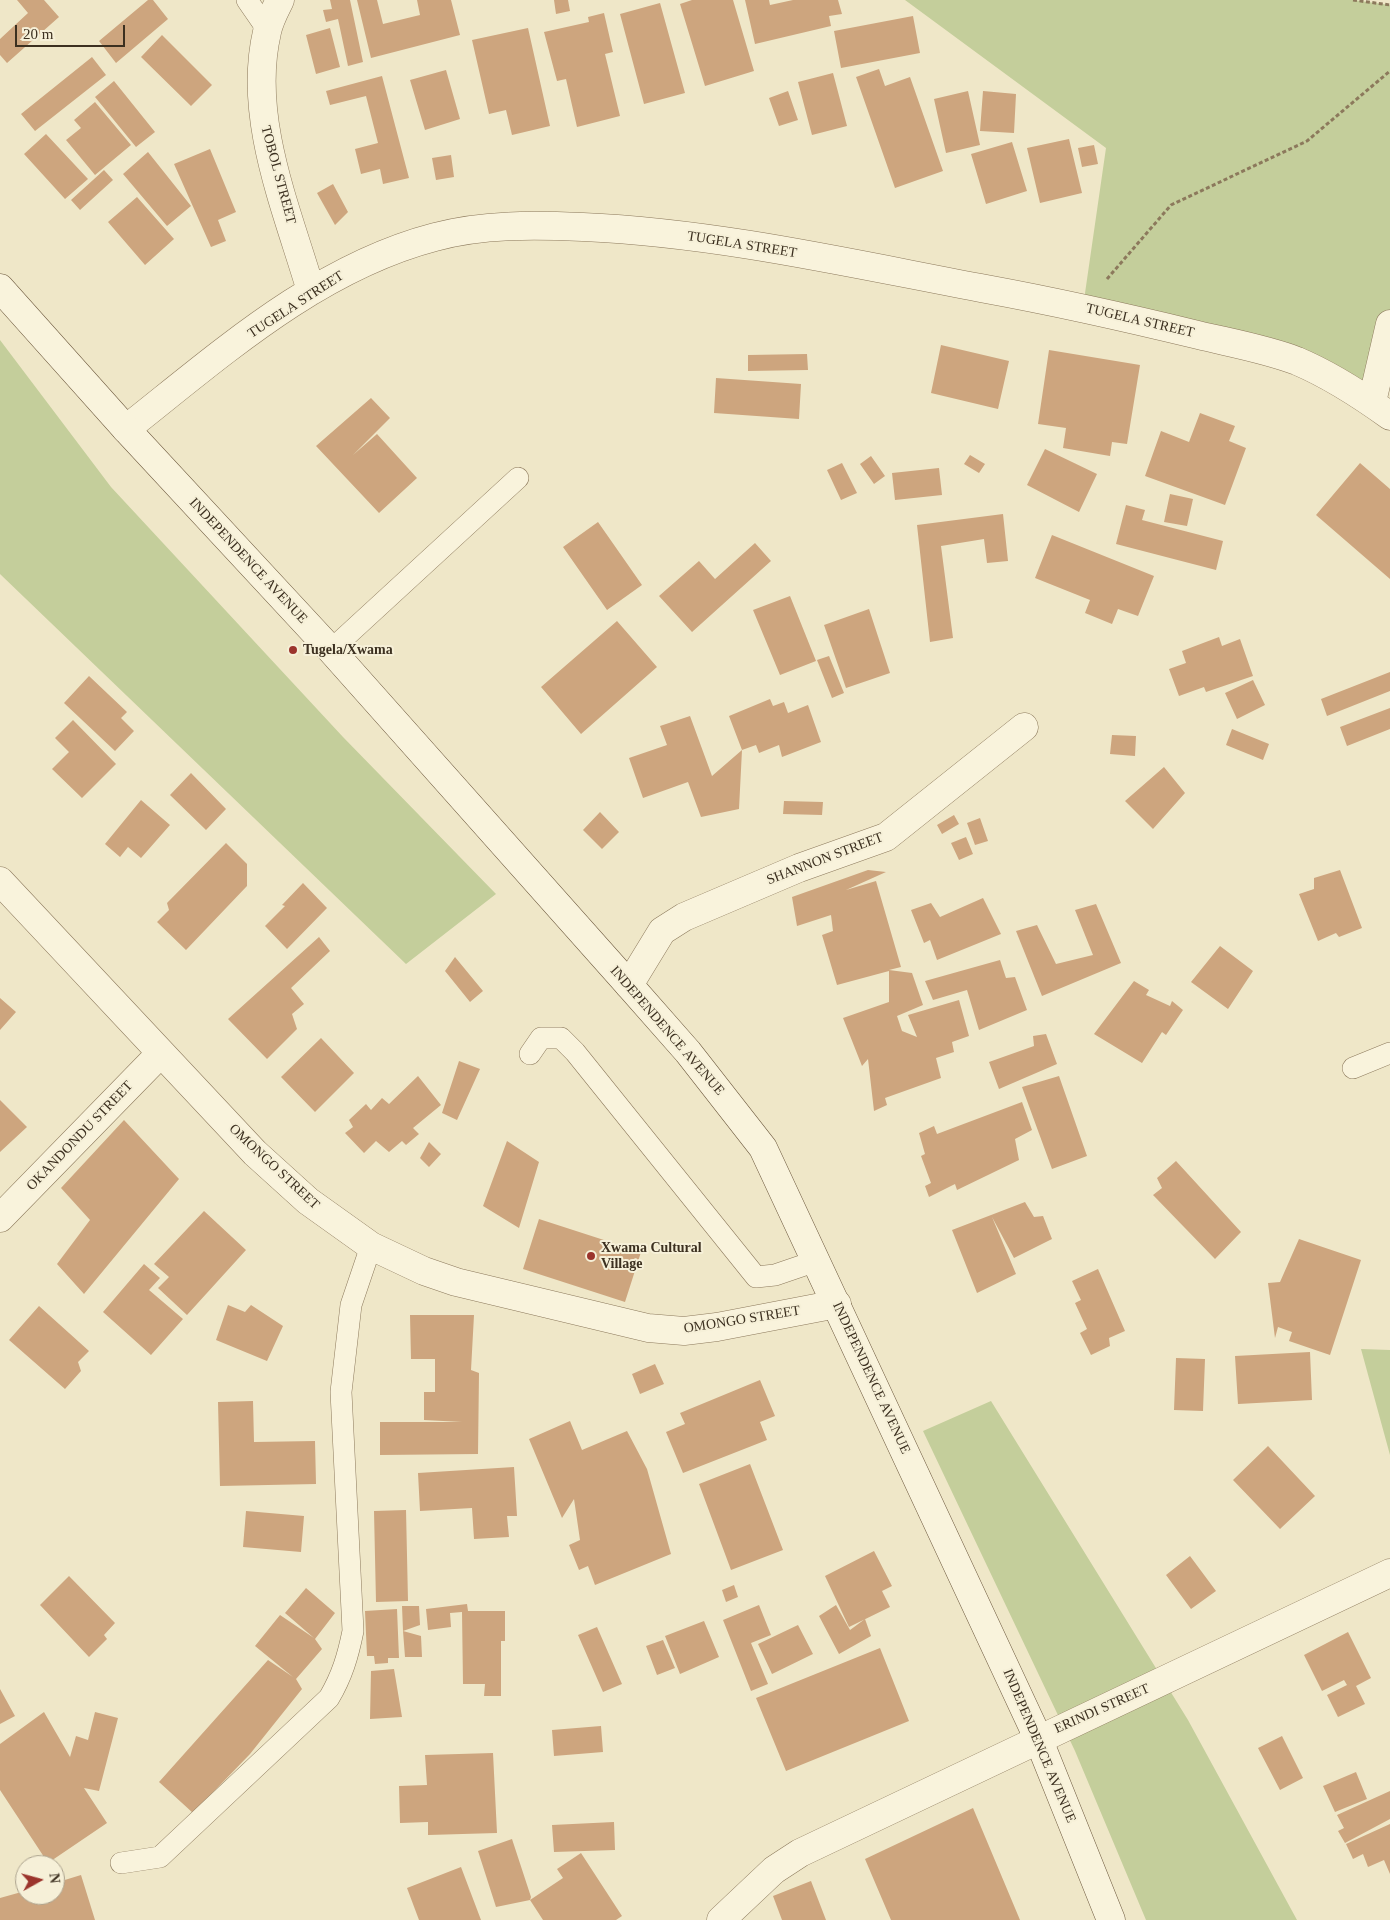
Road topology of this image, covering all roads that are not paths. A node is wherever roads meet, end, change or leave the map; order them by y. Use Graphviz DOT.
graph roads {
  1 [pos="247,0"];
  2 [pos="280,0"];
  3 [pos="267,29"];
  4 [pos="0,288"];
  5 [pos="311,291"];
  6 [pos="1390,324"];
  7 [pos="1381,409"];
  8 [pos="126,430"];
  9 [pos="518,478"];
  10 [pos="331,650"];
  11 [pos="1024,727"];
  12 [pos="0,881"];
  13 [pos="629,985"];
  14 [pos="1390,1053"];
  15 [pos="160,1054"];
  16 [pos="530,1054"];
  17 [pos="1353,1068"];
  18 [pos="0,1218"];
  19 [pos="371,1246"];
  20 [pos="816,1261"];
  21 [pos="837,1304"];
  22 [pos="1390,1573"];
  23 [pos="1038,1738"];
  24 [pos="121,1863"];
  25 [pos="721,1920"];
  26 [pos="1111,1920"];
  1 -- 3 [label="lane"];
  2 -- 3 [label="street, TOBOL STREET"];
  3 -- 5 [label="street, TOBOL STREET"];
  4 -- 8 [label="street, INDEPENDENCE AVENUE"];
  5 -- 7 [label="street, TUGELA STREET"];
  5 -- 8 [label="street, TUGELA STREET"];
  6 -- 7 [label="street"];
  8 -- 10 [label="street, INDEPENDENCE AVENUE"];
  9 -- 10 [label="lane"];
  10 -- 13 [label="street, INDEPENDENCE AVENUE"];
  11 -- 13 [label="street, SHANNON STREET"];
  12 -- 15 [label="street, OMONGO STREET"];
  13 -- 20 [label="street, INDEPENDENCE AVENUE"];
  14 -- 17 [label="lane"];
  15 -- 18 [label="street, OKANDONDU STREET"];
  15 -- 19 [label="street, OMONGO STREET"];
  16 -- 20 [label="lane"];
  19 -- 21 [label="street, OMONGO STREET"];
  19 -- 24 [label="lane"];
  20 -- 21 [label="street, INDEPENDENCE AVENUE"];
  21 -- 23 [label="street, INDEPENDENCE AVENUE"];
  22 -- 23 [label="street, ERINDI STREET"];
  23 -- 25 [label="street, ERINDI STREET"];
  23 -- 26 [label="street, INDEPENDENCE AVENUE"];
}
